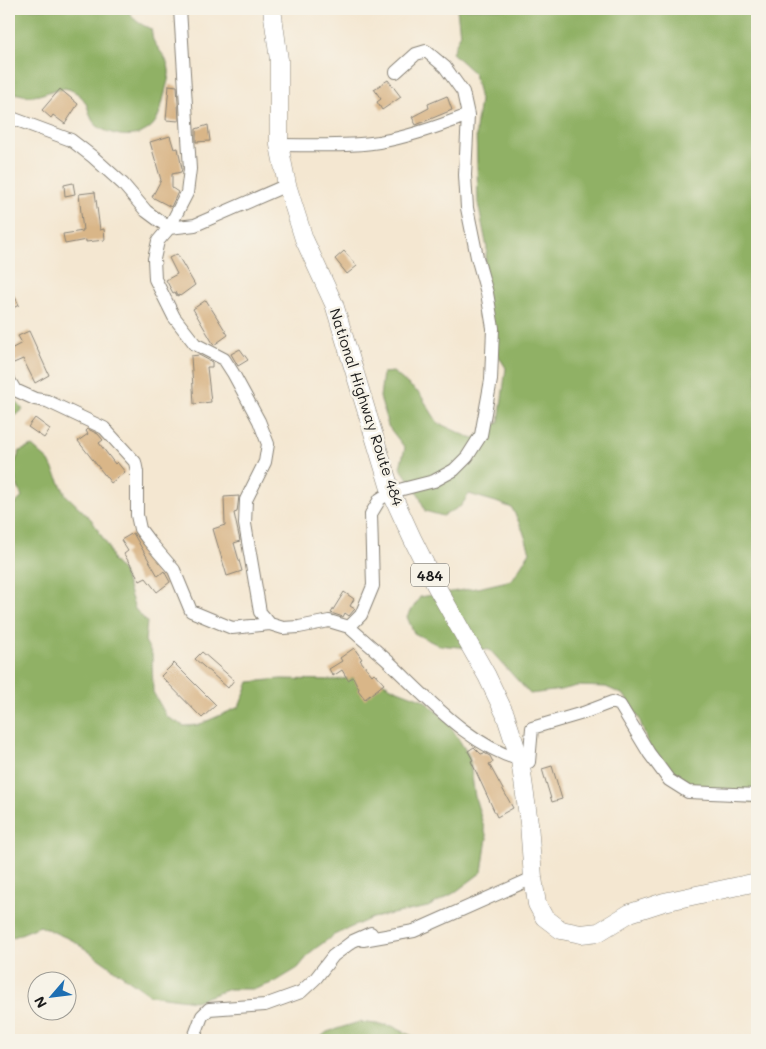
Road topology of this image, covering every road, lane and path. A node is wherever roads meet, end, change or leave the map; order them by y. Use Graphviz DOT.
graph roads {
  1 [pos="180,9"];
  2 [pos="272,9"];
  3 [pos="396,72"];
  4 [pos="468,115"];
  5 [pos="9,117"];
  6 [pos="279,145"];
  7 [pos="287,185"];
  8 [pos="169,228"];
  9 [pos="9,380"];
  10 [pos="391,492"];
  11 [pos="270,624"];
  12 [pos="349,627"];
  13 [pos="520,760"];
  14 [pos="757,795"];
  15 [pos="533,878"];
  16 [pos="757,882"];
  17 [pos="371,933"];
  18 [pos="353,941"];
  19 [pos="193,1040"];
  1 -- 8 [label="street"];
  2 -- 6 [label="highway, National Highway Route 484 / 484"];
  3 -- 4 [label="street"];
  4 -- 6 [label="street"];
  4 -- 10 [label="street"];
  5 -- 8 [label="street"];
  6 -- 7 [label="highway, National Highway Route 484 / 484"];
  7 -- 8 [label="street"];
  7 -- 10 [label="highway, National Highway Route 484 / 484"];
  8 -- 11 [label="street"];
  9 -- 11 [label="street"];
  10 -- 12 [label="street"];
  10 -- 13 [label="highway, National Highway Route 484 / 484"];
  11 -- 12 [label="street"];
  12 -- 13 [label="street"];
  13 -- 14 [label="street"];
  13 -- 15 [label="highway, National Highway Route 484 / 484"];
  15 -- 16 [label="highway, National Highway Route 484 / 484"];
  15 -- 18 [label="street"];
  17 -- 18 [label="street"];
  18 -- 19 [label="street"];
}
